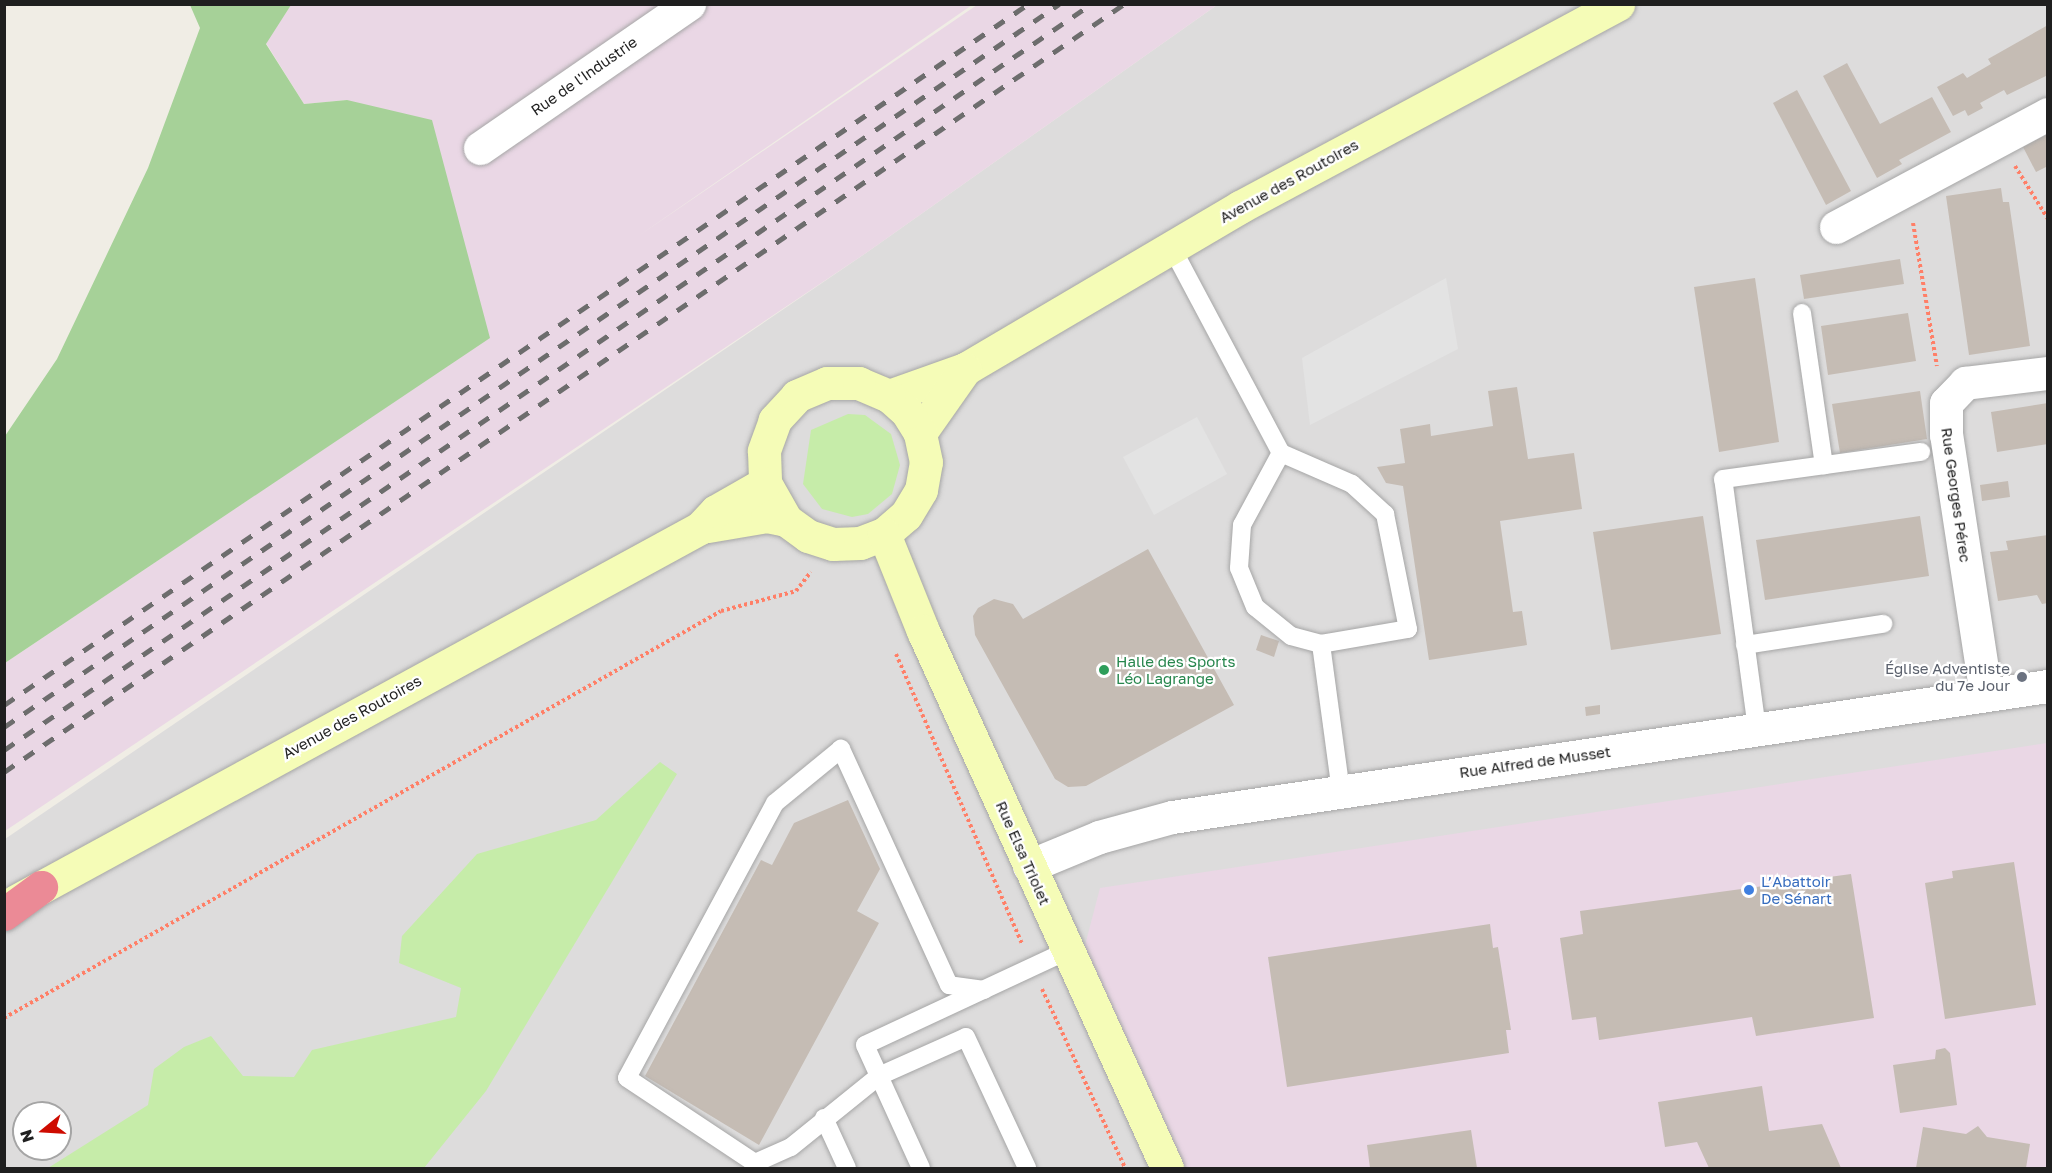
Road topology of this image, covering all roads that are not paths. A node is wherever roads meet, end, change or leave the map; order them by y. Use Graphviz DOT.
graph roads {
  1 [pos="688,4"];
  2 [pos="1618,4"];
  3 [pos="2048,114"];
  4 [pos="480,148"];
  5 [pos="1836,227"];
  6 [pos="1172,248"];
  7 [pos="1802,313"];
  8 [pos="965,369"];
  9 [pos="2048,373"];
  10 [pos="890,396"];
  11 [pos="920,433"];
  12 [pos="1921,452"];
  13 [pos="1281,453"];
  14 [pos="1824,465"];
  15 [pos="765,483"];
  16 [pos="786,520"];
  17 [pos="700,528"];
  18 [pos="884,534"];
  19 [pos="1883,624"];
  20 [pos="1321,644"];
  21 [pos="1745,645"];
  22 [pos="2048,686"];
  23 [pos="1986,695"];
  24 [pos="1757,729"];
  25 [pos="1341,791"];
  26 [pos="1029,866"];
  27 [pos="41,887"];
  28 [pos="4,907"];
  29 [pos="4,914"];
  30 [pos="1067,951"];
  31 [pos="984,990"];
  32 [pos="879,1076"];
  33 [pos="824,1118"];
  34 [pos="756,1166"];
  35 [pos="847,1168"];
  36 [pos="921,1168"];
  37 [pos="1027,1168"];
  38 [pos="1167,1168"];
  1 -- 4 [label="street, Rue de l'Industrie"];
  2 -- 6 [label="street, Avenue des Routoires"];
  3 -- 5 [label="street"];
  6 -- 8 [label="street, Avenue des Routoires"];
  6 -- 13 [label="lane"];
  7 -- 14 [label="lane"];
  8 -- 10 [label="street, Avenue des Routoires"];
  8 -- 11 [label="street, Avenue des Routoires"];
  9 -- 23 [label="street, Rue Georges Pérec"];
  10 -- 11 [label="street, Avenue des Routoires"];
  10 -- 15 [label="street, Avenue des Routoires"];
  11 -- 18 [label="street, Avenue des Routoires"];
  12 -- 14 [label="lane"];
  13 -- 20 [label="lane"];
  13 -- 20 [label="lane"];
  14 -- 21 [label="lane"];
  15 -- 16 [label="street, Avenue des Routoires"];
  15 -- 17 [label="street, Avenue des Routoires"];
  16 -- 17 [label="street, Avenue des Routoires"];
  16 -- 18 [label="street, Avenue des Routoires"];
  17 -- 27 [label="street, Avenue des Routoires"];
  18 -- 26 [label="street, Rue Elsa Triolet"];
  19 -- 21 [label="lane"];
  20 -- 25 [label="lane"];
  21 -- 24 [label="lane"];
  22 -- 23 [label="street, Rue Alfred de Musset"];
  23 -- 24 [label="street, Rue Alfred de Musset"];
  24 -- 25 [label="street, Rue Alfred de Musset"];
  25 -- 26 [label="street, Rue Alfred de Musset"];
  26 -- 30 [label="street, Rue Elsa Triolet"];
  27 -- 28 [label="street, Avenue des Routoires"];
  27 -- 29 [label="highway"];
  30 -- 31 [label="lane"];
  30 -- 38 [label="street, Rue Elsa Triolet"];
  31 -- 32 [label="lane"];
  31 -- 34 [label="lane"];
  32 -- 33 [label="lane"];
  32 -- 36 [label="lane"];
  32 -- 37 [label="lane"];
  33 -- 34 [label="lane"];
  33 -- 35 [label="lane"];
}
